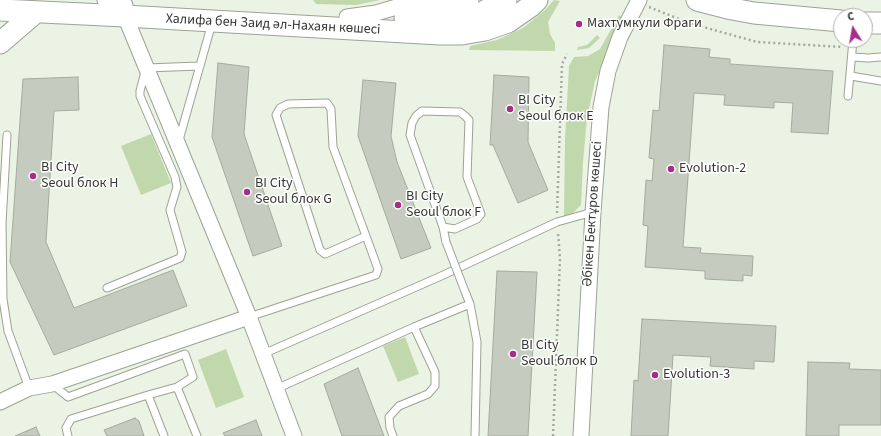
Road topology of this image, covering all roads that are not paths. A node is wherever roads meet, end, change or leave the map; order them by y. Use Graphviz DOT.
graph roads {
  1 [pos="56,0"];
  2 [pos="471,0"];
  3 [pos="506,0"];
  4 [pos="537,0"];
  5 [pos="697,0"];
  6 [pos="639,1"];
  7 [pos="717,3"];
  8 [pos="117,6"];
  9 [pos="0,10"];
  10 [pos="36,12"];
  11 [pos="347,17"];
  12 [pos="833,20"];
  13 [pos="212,21"];
  14 [pos="0,42"];
  15 [pos="853,48"];
  16 [pos="852,57"];
  17 [pos="881,57"];
  18 [pos="200,66"];
  19 [pos="146,68"];
  20 [pos="850,76"];
  21 [pos="881,81"];
  22 [pos="848,96"];
  23 [pos="7,135"];
  24 [pos="178,144"];
  25 [pos="593,212"];
  26 [pos="443,227"];
  27 [pos="366,236"];
  28 [pos="107,288"];
  29 [pos="470,304"];
  30 [pos="249,317"];
  31 [pos="414,327"];
  32 [pos="263,354"];
  33 [pos="52,384"];
  34 [pos="177,387"];
  35 [pos="29,388"];
  36 [pos="276,389"];
  37 [pos="148,396"];
  38 [pos="0,402"];
  39 [pos="68,436"];
  40 [pos="164,436"];
  41 [pos="197,436"];
  42 [pos="294,436"];
  43 [pos="393,436"];
  44 [pos="475,436"];
  45 [pos="581,436"];
  1 -- 8 [label="street, Халифа бен Заид әл-Нахаян көшесі"];
  2 -- 11 [label="street"];
  3 -- 11 [label="street, Халифа бен Заид әл-Нахаян көшесі"];
  4 -- 13 [label="street, Халифа бен Заид әл-Нахаян көшесі"];
  5 -- 7 [label="street"];
  6 -- 25 [label="street, Әбікен Бектұров көшесі"];
  7 -- 12 [label="street"];
  8 -- 10 [label="street, Халифа бен Заид әл-Нахаян көшесі"];
  8 -- 11 [label="street, Халифа бен Заид әл-Нахаян көшесі"];
  8 -- 13 [label="street, Халифа бен Заид әл-Нахаян көшесі"];
  8 -- 19 [label="street"];
  9 -- 10 [label="street, Халифа бен Заид әл-Нахаян көшесі"];
  10 -- 14 [label="street"];
  13 -- 18 [label="lane"];
  15 -- 16 [label="lane"];
  16 -- 17 [label="lane"];
  16 -- 20 [label="lane"];
  18 -- 19 [label="lane"];
  18 -- 24 [label="lane"];
  19 -- 24 [label="street"];
  19 -- 28 [label="lane"];
  20 -- 21 [label="lane"];
  20 -- 22 [label="lane"];
  23 -- 35 [label="lane"];
  24 -- 30 [label="street"];
  25 -- 32 [label="lane"];
  25 -- 45 [label="street, Әбікен Бектұров көшесі"];
  26 -- 26 [label="lane"];
  26 -- 29 [label="lane, bridge"];
  27 -- 27 [label="lane"];
  27 -- 30 [label="lane"];
  29 -- 31 [label="lane"];
  29 -- 44 [label="lane"];
  30 -- 32 [label="street"];
  30 -- 33 [label="street"];
  31 -- 36 [label="lane"];
  31 -- 43 [label="lane"];
  32 -- 36 [label="street"];
  33 -- 34 [label="lane"];
  33 -- 35 [label="street"];
  34 -- 37 [label="lane"];
  34 -- 41 [label="lane"];
  35 -- 38 [label="street"];
  36 -- 42 [label="street"];
  37 -- 39 [label="lane"];
  37 -- 40 [label="lane"];
}
